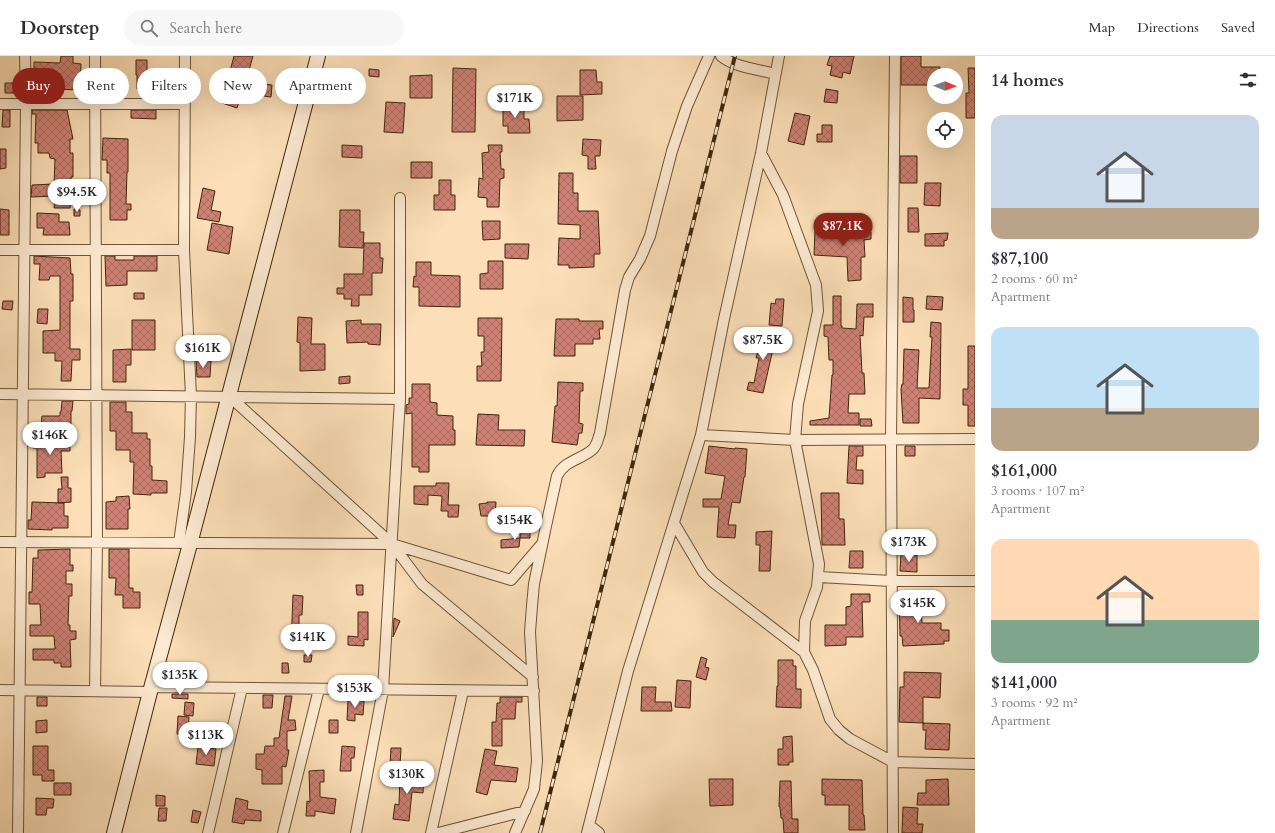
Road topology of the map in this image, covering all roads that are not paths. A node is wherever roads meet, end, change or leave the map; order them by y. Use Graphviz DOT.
graph roads {
  1 [pos="25,56"];
  2 [pos="95,56"];
  3 [pos="185,56"];
  4 [pos="318,56"];
  5 [pos="709,56"];
  6 [pos="721,56"];
  7 [pos="779,56"];
  8 [pos="895,56"];
  9 [pos="185,68"];
  10 [pos="775,74"];
  11 [pos="0,104"];
  12 [pos="185,104"];
  13 [pos="26,105"];
  14 [pos="96,105"];
  15 [pos="761,153"];
  16 [pos="400,198"];
  17 [pos="0,250"];
  18 [pos="184,250"];
  19 [pos="24,251"];
  20 [pos="97,251"];
  21 [pos="0,394"];
  22 [pos="23,394"];
  23 [pos="96,395"];
  24 [pos="191,396"];
  25 [pos="229,396"];
  26 [pos="400,399"];
  27 [pos="701,435"];
  28 [pos="891,439"];
  29 [pos="795,440"];
  30 [pos="975,440"];
  31 [pos="674,523"];
  32 [pos="97,541"];
  33 [pos="0,542"];
  34 [pos="21,542"];
  35 [pos="184,544"];
  36 [pos="392,544"];
  37 [pos="542,544"];
  38 [pos="819,577"];
  39 [pos="891,581"];
  40 [pos="975,581"];
  41 [pos="804,652"];
  42 [pos="533,677"];
  43 [pos="242,688"];
  44 [pos="150,689"];
  45 [pos="320,689"];
  46 [pos="0,690"];
  47 [pos="19,690"];
  48 [pos="383,690"];
  49 [pos="94,691"];
  50 [pos="463,691"];
  51 [pos="534,691"];
  52 [pos="893,762"];
  53 [pos="975,764"];
  54 [pos="525,811"];
  55 [pos="588,829"];
  56 [pos="18,833"];
  57 [pos="114,833"];
  58 [pos="208,833"];
  59 [pos="283,833"];
  60 [pos="356,833"];
  61 [pos="431,833"];
  62 [pos="438,833"];
  63 [pos="515,833"];
  64 [pos="599,833"];
  65 [pos="893,833"];
  1 -- 13 [label="street"];
  2 -- 14 [label="street"];
  3 -- 9 [label="street"];
  4 -- 25 [label="street"];
  5 -- 37 [label="street"];
  6 -- 10 [label="street"];
  7 -- 10 [label="street"];
  8 -- 28 [label="street"];
  10 -- 15 [label="street"];
  11 -- 13 [label="street"];
  12 -- 14 [label="street"];
  12 -- 18 [label="street"];
  13 -- 14 [label="street"];
  13 -- 19 [label="street"];
  14 -- 20 [label="street"];
  15 -- 27 [label="street"];
  15 -- 29 [label="street"];
  16 -- 26 [label="street"];
  17 -- 19 [label="street"];
  18 -- 20 [label="street"];
  18 -- 24 [label="street"];
  19 -- 20 [label="street"];
  19 -- 22 [label="street"];
  20 -- 23 [label="street"];
  21 -- 22 [label="street"];
  22 -- 23 [label="street"];
  22 -- 34 [label="street"];
  23 -- 24 [label="street"];
  23 -- 32 [label="street"];
  24 -- 25 [label="street"];
  24 -- 35 [label="street"];
  25 -- 26 [label="street"];
  25 -- 35 [label="street"];
  25 -- 36 [label="street"];
  26 -- 36 [label="street"];
  27 -- 29 [label="street"];
  27 -- 31 [label="street"];
  28 -- 29 [label="street"];
  28 -- 30 [label="street"];
  28 -- 39 [label="street"];
  29 -- 38 [label="street"];
  31 -- 41 [label="street"];
  31 -- 55 [label="street"];
  32 -- 34 [label="street"];
  32 -- 35 [label="street"];
  32 -- 49 [label="street"];
  33 -- 34 [label="street"];
  34 -- 47 [label="street"];
  35 -- 36 [label="street"];
  35 -- 44 [label="street"];
  36 -- 37 [label="street"];
  36 -- 42 [label="street"];
  36 -- 48 [label="street"];
  37 -- 42 [label="street"];
  38 -- 39 [label="street"];
  38 -- 41 [label="street"];
  39 -- 40 [label="street"];
  39 -- 52 [label="street"];
  41 -- 52 [label="street"];
  42 -- 51 [label="street"];
  43 -- 44 [label="street"];
  43 -- 45 [label="street"];
  43 -- 58 [label="street"];
  44 -- 49 [label="street"];
  44 -- 57 [label="street"];
  45 -- 48 [label="street"];
  45 -- 59 [label="street"];
  46 -- 47 [label="street"];
  47 -- 49 [label="street"];
  47 -- 56 [label="street"];
  48 -- 50 [label="street"];
  48 -- 60 [label="street"];
  50 -- 51 [label="street"];
  50 -- 61 [label="street"];
  51 -- 54 [label="street"];
  52 -- 53 [label="street"];
  52 -- 65 [label="street"];
  54 -- 62 [label="street"];
  54 -- 63 [label="street"];
  55 -- 64 [label="street"];
}
